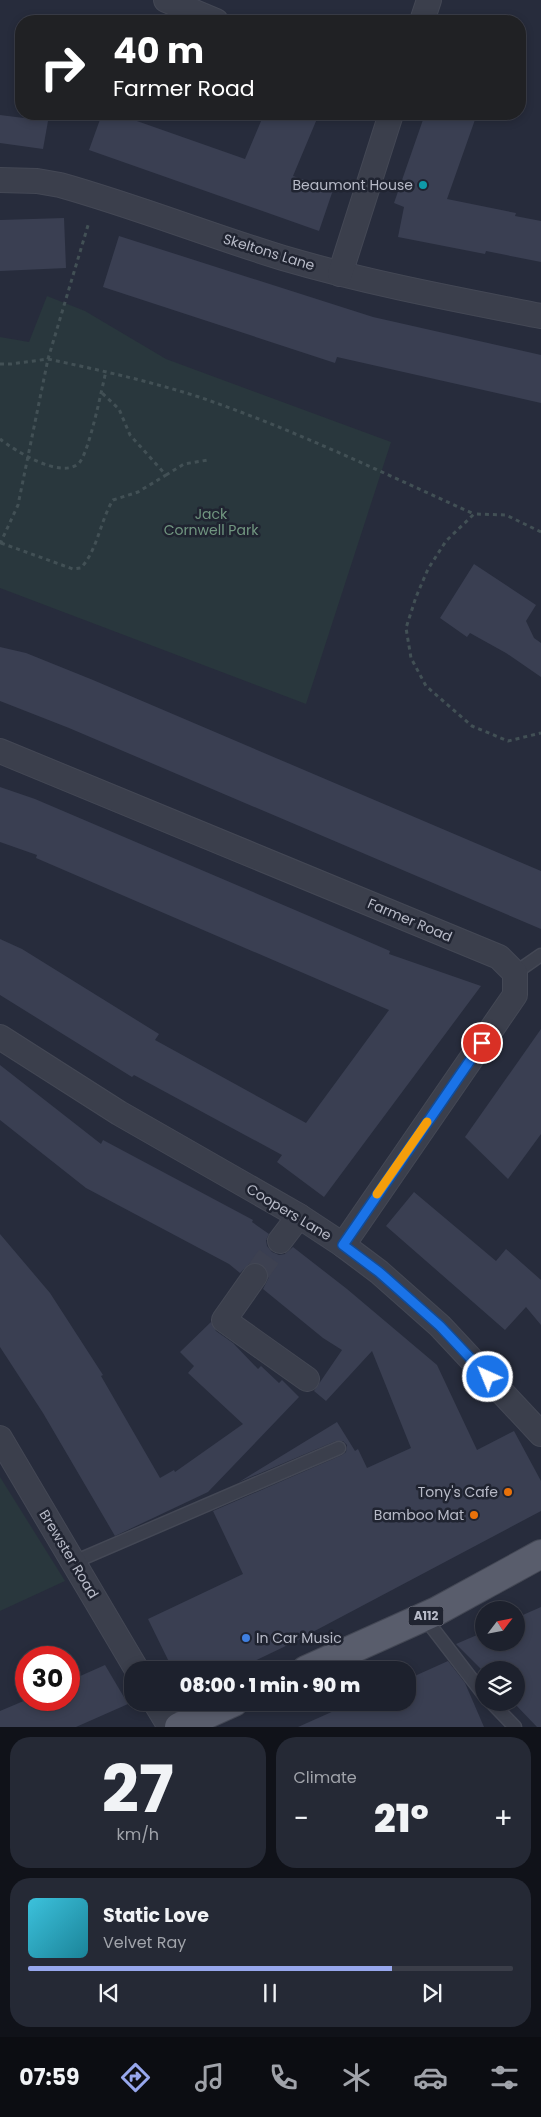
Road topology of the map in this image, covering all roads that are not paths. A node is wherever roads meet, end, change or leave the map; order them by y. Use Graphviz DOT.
graph roads {
  1 [pos="166,0"];
  2 [pos="429,0"];
  3 [pos="202,15"];
  4 [pos="424,15"];
  5 [pos="389,120"];
  6 [pos="0,180"];
  7 [pos="340,274"];
  8 [pos="541,316"];
  9 [pos="0,751"];
  10 [pos="541,955"];
  11 [pos="515,973"];
  12 [pos="0,1036"];
  13 [pos="298,1216"];
  14 [pos="280,1242"];
  15 [pos="343,1245"];
  16 [pos="255,1276"];
  17 [pos="307,1379"];
  18 [pos="541,1434"];
  19 [pos="0,1438"];
  20 [pos="339,1448"];
  21 [pos="541,1554"];
  22 [pos="74,1562"];
  23 [pos="424,1617"];
  24 [pos="132,1661"];
  25 [pos="326,1661"];
  26 [pos="475,1683"];
  27 [pos="160,1711"];
  28 [pos="214,1711"];
  29 [pos="499,1711"];
  30 [pos="512,1726"];
  31 [pos="170,1727"];
  32 [pos="179,1727"];
  1 -- 3 [label="street"];
  2 -- 4 [label="street"];
  5 -- 7 [label="street"];
  6 -- 7 [label="street, Skeltons Lane"];
  7 -- 8 [label="street, Skeltons Lane"];
  9 -- 11 [label="street, Farmer Road"];
  10 -- 11 [label="lane"];
  11 -- 15 [label="street"];
  12 -- 13 [label="street, Coopers Lane"];
  13 -- 14 [label="street"];
  13 -- 15 [label="street, Coopers Lane"];
  15 -- 18 [label="street, Coopers Lane"];
  16 -- 17 [label="street"];
  19 -- 22 [label="street, Brewster Road"];
  20 -- 22 [label="lane"];
  21 -- 23 [label="main road, A112"];
  22 -- 24 [label="street, Brewster Road"];
  23 -- 25 [label="main road, A112"];
  23 -- 26 [label="lane"];
  27 -- 31 [label="street"];
  28 -- 32 [label="main road"];
  29 -- 30 [label="lane"];
}
